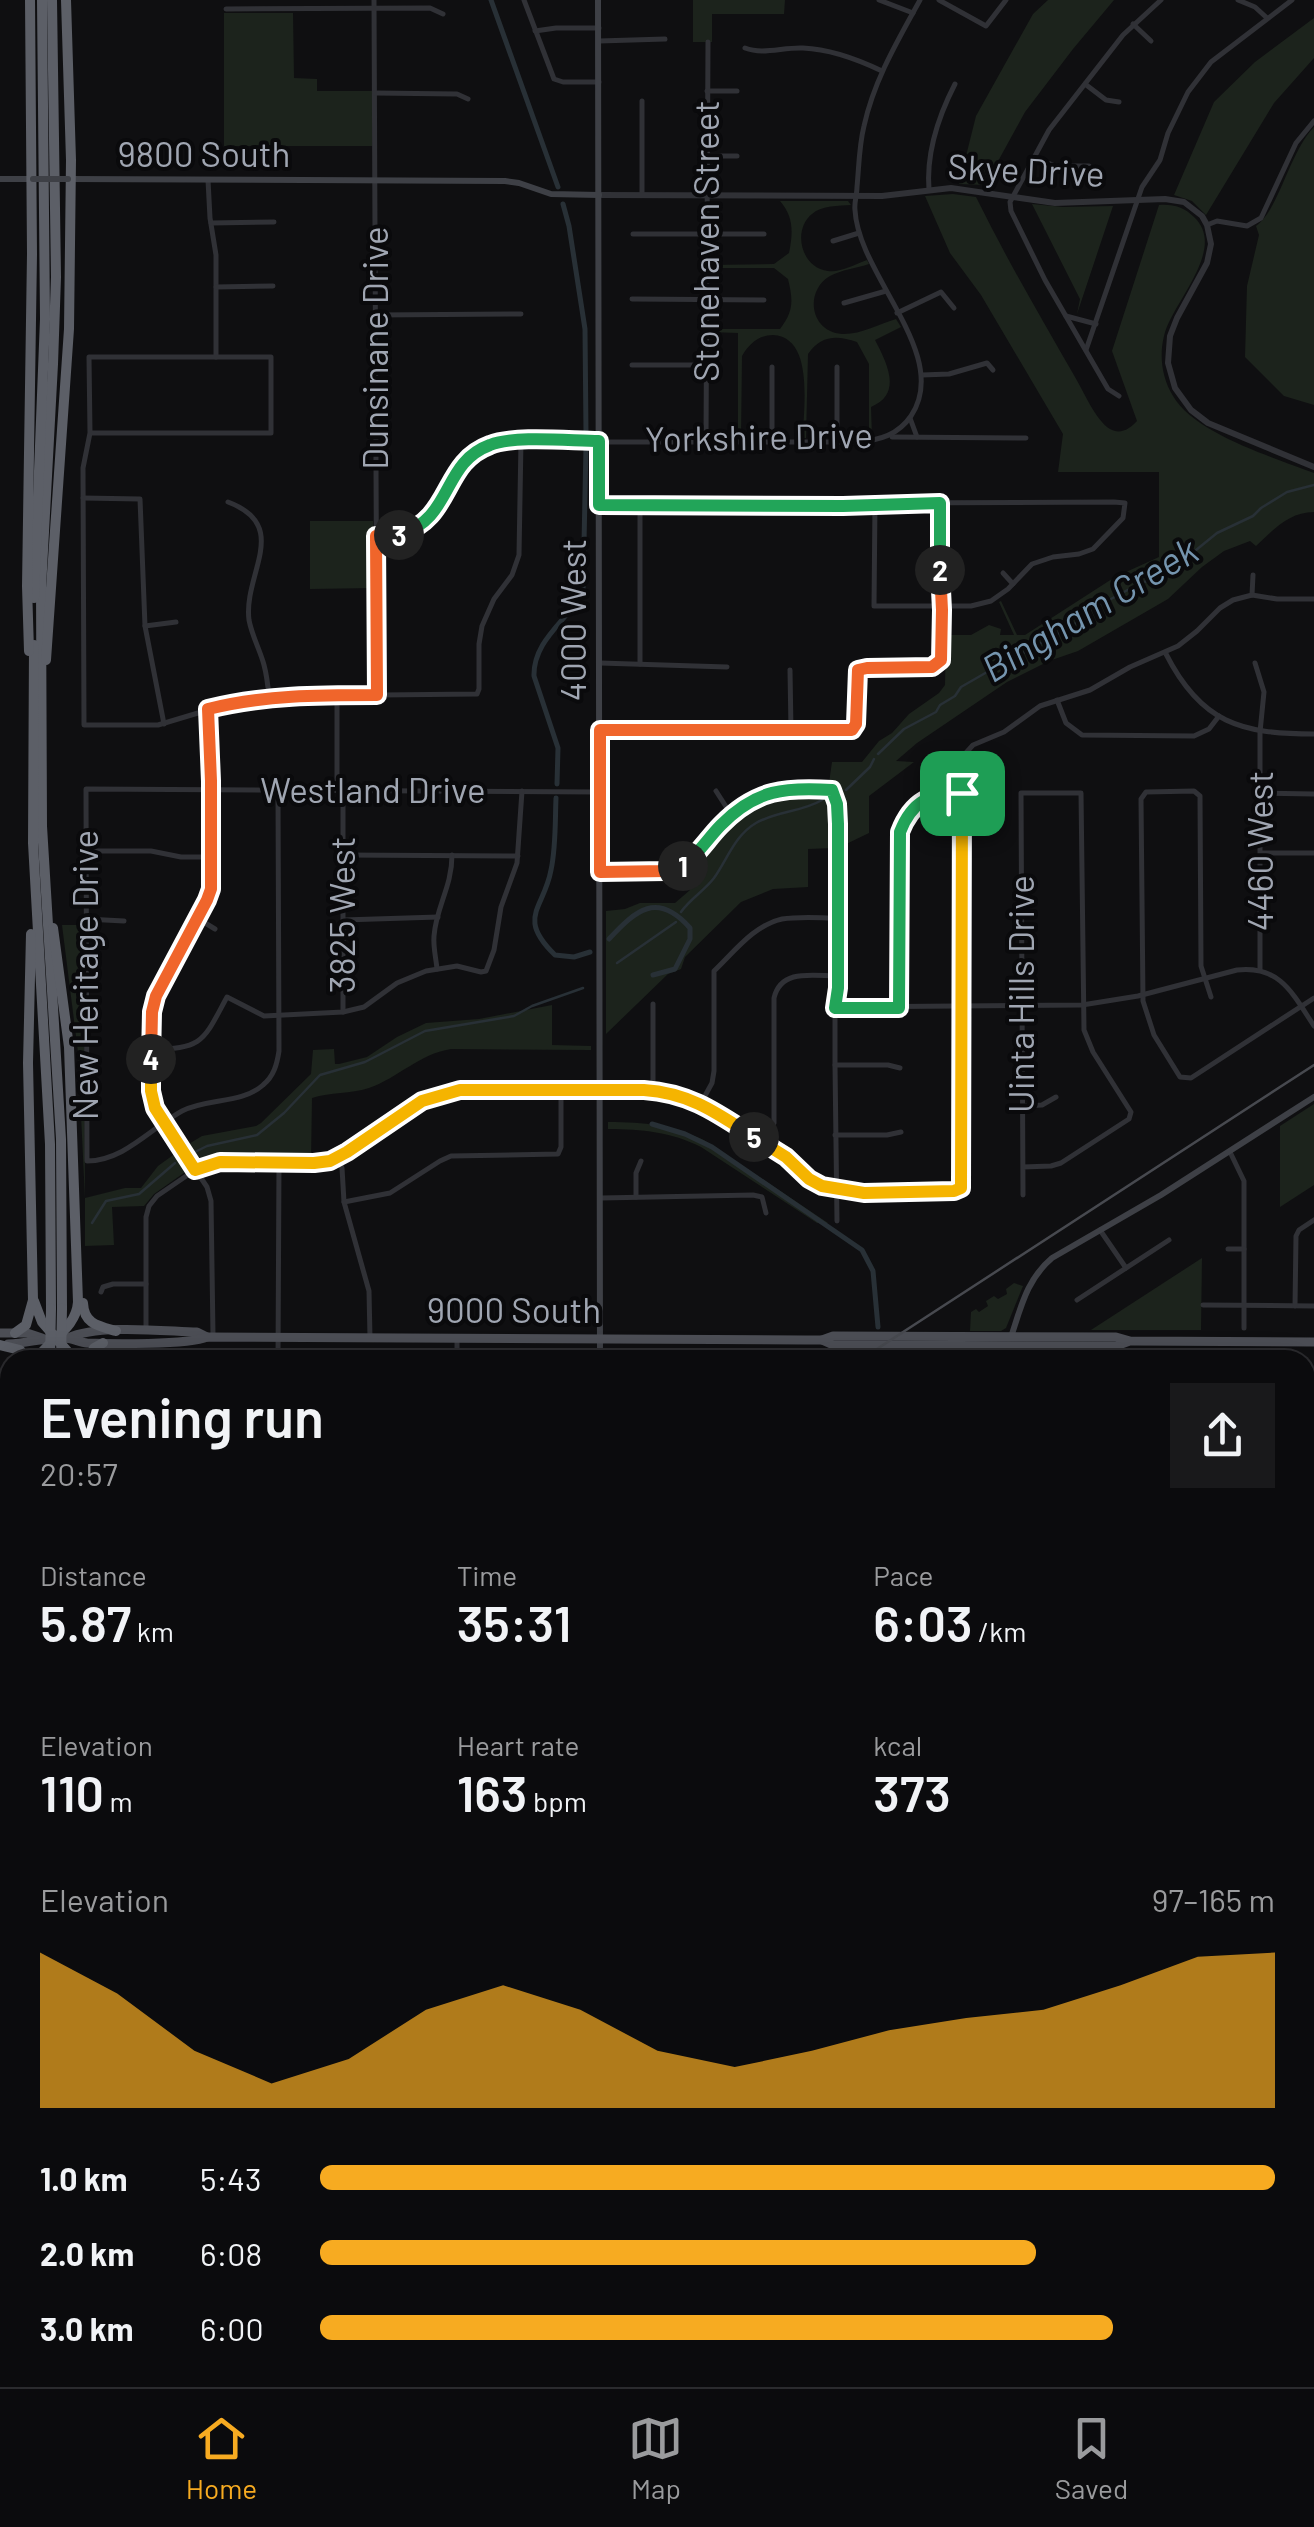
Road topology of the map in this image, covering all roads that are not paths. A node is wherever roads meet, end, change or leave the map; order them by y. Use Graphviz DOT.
graph roads {
  1 [pos="30,0"];
  2 [pos="42,0"];
  3 [pos="52,0"];
  4 [pos="66,0"];
  5 [pos="274,0"];
  6 [pos="374,0"];
  7 [pos="524,0"];
  8 [pos="598,0"];
  9 [pos="879,0"];
  10 [pos="920,0"];
  11 [pos="938,0"];
  12 [pos="1006,0"];
  13 [pos="1161,0"];
  14 [pos="1238,0"];
  15 [pos="1292,0"];
  16 [pos="226,9"];
  17 [pos="374,9"];
  18 [pos="274,10"];
  19 [pos="913,13"];
  20 [pos="443,14"];
  21 [pos="1267,18"];
  22 [pos="1134,24"];
  23 [pos="598,28"];
  24 [pos="535,31"];
  25 [pos="665,39"];
  26 [pos="598,41"];
  27 [pos="708,42"];
  28 [pos="1151,42"];
  29 [pos="746,48"];
  30 [pos="882,71"];
  31 [pos="599,82"];
  32 [pos="955,84"];
  33 [pos="1085,84"];
  34 [pos="708,91"];
  35 [pos="737,91"];
  36 [pos="374,93"];
  37 [pos="468,99"];
  38 [pos="642,100"];
  39 [pos="1118,102"];
  40 [pos="1314,121"];
  41 [pos="707,156"];
  42 [pos="737,156"];
  43 [pos="1034,158"];
  44 [pos="1089,166"];
  45 [pos="0,179"];
  46 [pos="32,179"];
  47 [pos="70,180"];
  48 [pos="208,180"];
  49 [pos="375,180"];
  50 [pos="929,190"];
  51 [pos="599,194"];
  52 [pos="642,195"];
  53 [pos="707,195"];
  54 [pos="856,196"];
  55 [pos="1012,197"];
  56 [pos="1138,200"];
  57 [pos="274,222"];
  58 [pos="210,223"];
  59 [pos="1208,225"];
  60 [pos="859,233"];
  61 [pos="633,234"];
  62 [pos="707,234"];
  63 [pos="764,234"];
  64 [pos="832,241"];
  65 [pos="273,286"];
  66 [pos="216,287"];
  67 [pos="886,291"];
  68 [pos="632,300"];
  69 [pos="706,300"];
  70 [pos="764,300"];
  71 [pos="844,303"];
  72 [pos="954,308"];
  73 [pos="897,313"];
  74 [pos="522,314"];
  75 [pos="376,315"];
  76 [pos="1066,316"];
  77 [pos="1096,324"];
  78 [pos="1086,350"];
  79 [pos="216,357"];
  80 [pos="632,364"];
  81 [pos="707,365"];
  82 [pos="772,367"];
  83 [pos="837,367"];
  84 [pos="992,370"];
  85 [pos="922,375"];
  86 [pos="1118,396"];
  87 [pos="910,418"];
  88 [pos="90,433"];
  89 [pos="889,436"];
  90 [pos="918,437"];
  91 [pos="1026,438"];
  92 [pos="521,441"];
  93 [pos="599,441"];
  94 [pos="706,441"];
  95 [pos="772,442"];
  96 [pos="837,442"];
  97 [pos="1314,467"];
  98 [pos="83,498"];
  99 [pos="228,502"];
  100 [pos="940,503"];
  101 [pos="874,504"];
  102 [pos="599,505"];
  103 [pos="640,505"];
  104 [pos="376,536"];
  105 [pos="1003,573"];
  106 [pos="1253,576"];
  107 [pos="1013,584"];
  108 [pos="1252,595"];
  109 [pos="1314,599"];
  110 [pos="942,606"];
  111 [pos="176,622"];
  112 [pos="146,626"];
  113 [pos="1166,653"];
  114 [pos="600,663"];
  115 [pos="1255,663"];
  116 [pos="640,664"];
  117 [pos="728,667"];
  118 [pos="790,670"];
  119 [pos="337,695"];
  120 [pos="377,695"];
  121 [pos="268,697"];
  122 [pos="1057,700"];
  123 [pos="208,709"];
  124 [pos="1219,716"];
  125 [pos="37,724"];
  126 [pos="164,724"];
  127 [pos="600,730"];
  128 [pos="791,730"];
  129 [pos="1260,732"];
  130 [pos="1314,734"];
  131 [pos="86,789"];
  132 [pos="340,790"];
  133 [pos="211,791"];
  134 [pos="716,791"];
  135 [pos="278,792"];
  136 [pos="522,792"];
  137 [pos="600,792"];
  138 [pos="962,793"];
  139 [pos="1260,794"];
  140 [pos="1314,794"];
  141 [pos="732,816"];
  142 [pos="38,843"];
  143 [pos="86,851"];
  144 [pos="1260,853"];
  145 [pos="1314,853"];
  146 [pos="343,855"];
  147 [pos="452,855"];
  148 [pos="518,856"];
  149 [pos="212,857"];
  150 [pos="600,872"];
  151 [pos="438,917"];
  152 [pos="197,918"];
  153 [pos="838,918"];
  154 [pos="86,920"];
  155 [pos="343,920"];
  156 [pos="124,922"];
  157 [pos="216,929"];
  158 [pos="438,969"];
  159 [pos="1260,970"];
  160 [pos="838,976"];
  161 [pos="1205,978"];
  162 [pos="1142,995"];
  163 [pos="1211,996"];
  164 [pos="1314,998"];
  165 [pos="653,1004"];
  166 [pos="1082,1006"];
  167 [pos="1302,1006"];
  168 [pos="835,1008"];
  169 [pos="899,1008"];
  170 [pos="962,1008"];
  171 [pos="1022,1008"];
  172 [pos="343,1012"];
  173 [pos="278,1016"];
  174 [pos="1314,1026"];
  175 [pos="151,1048"];
  176 [pos="835,1065"];
  177 [pos="900,1068"];
  178 [pos="561,1090"];
  179 [pos="600,1090"];
  180 [pos="653,1091"];
  181 [pos="1056,1097"];
  182 [pos="1314,1097"];
  183 [pos="701,1104"];
  184 [pos="1023,1106"];
  185 [pos="164,1123"];
  186 [pos="901,1132"];
  187 [pos="835,1135"];
  188 [pos="764,1143"];
  189 [pos="1230,1152"];
  190 [pos="338,1158"];
  191 [pos="642,1161"];
  192 [pos="278,1162"];
  193 [pos="1023,1166"];
  194 [pos="195,1170"];
  195 [pos="837,1188"];
  196 [pos="1023,1195"];
  197 [pos="636,1197"];
  198 [pos="601,1198"];
  199 [pos="344,1202"];
  200 [pos="766,1214"];
  201 [pos="1314,1220"];
  202 [pos="837,1221"];
  203 [pos="1100,1230"];
  204 [pos="1170,1240"];
  205 [pos="1228,1249"];
  206 [pos="1244,1249"];
  207 [pos="76,1260"];
  208 [pos="1126,1268"];
  209 [pos="146,1284"];
  210 [pos="100,1292"];
  211 [pos="33,1300"];
  212 [pos="1078,1300"];
  213 [pos="1203,1305"];
  214 [pos="1244,1306"];
  215 [pos="1296,1306"];
  216 [pos="1314,1306"];
  217 [pos="57,1308"];
  218 [pos="1244,1328"];
  219 [pos="116,1331"];
  220 [pos="146,1331"];
  221 [pos="0,1333"];
  222 [pos="15,1333"];
  223 [pos="210,1337"];
  224 [pos="278,1337"];
  225 [pos="1011,1337"];
  226 [pos="42,1338"];
  227 [pos="62,1338"];
  228 [pos="370,1338"];
  229 [pos="457,1338"];
  230 [pos="600,1340"];
  231 [pos="822,1340"];
  232 [pos="1130,1342"];
  233 [pos="1314,1342"];
  234 [pos="103,1343"];
  235 [pos="0,1345"];
  236 [pos="908,1347"];
  237 [pos="44,1350"];
  238 [pos="51,1350"];
  239 [pos="60,1350"];
  240 [pos="69,1350"];
  241 [pos="93,1350"];
  242 [pos="278,1350"];
  243 [pos="457,1350"];
  244 [pos="600,1350"];
  1 -- 46 [label="highway"];
  2 -- 125 [label="highway"];
  3 -- 125 [label="highway"];
  4 -- 47 [label="highway"];
  5 -- 18 [label="street"];
  6 -- 17 [label="street, Dunsinane Drive"];
  7 -- 24 [label="street"];
  8 -- 23 [label="main road, 4000 West"];
  9 -- 19 [label="street"];
  10 -- 19 [label="street"];
  11 -- 12 [label="street"];
  13 -- 22 [label="street"];
  14 -- 21 [label="street"];
  15 -- 21 [label="street"];
  16 -- 18 [label="street"];
  17 -- 18 [label="street"];
  17 -- 20 [label="street"];
  17 -- 36 [label="street, Dunsinane Drive"];
  19 -- 30 [label="street"];
  21 -- 56 [label="street"];
  22 -- 28 [label="street"];
  22 -- 33 [label="street"];
  23 -- 24 [label="street"];
  23 -- 26 [label="main road, 4000 West"];
  24 -- 31 [label="street"];
  25 -- 26 [label="street"];
  26 -- 31 [label="main road, 4000 West"];
  27 -- 34 [label="street, Stonehaven Street"];
  29 -- 30 [label="street"];
  30 -- 54 [label="street"];
  31 -- 51 [label="main road, 4000 West"];
  32 -- 50 [label="street"];
  33 -- 39 [label="street"];
  33 -- 43 [label="street"];
  34 -- 35 [label="street"];
  34 -- 41 [label="street, Stonehaven Street"];
  36 -- 37 [label="street"];
  36 -- 49 [label="street, Dunsinane Drive"];
  38 -- 52 [label="street"];
  40 -- 59 [label="street"];
  41 -- 42 [label="street"];
  41 -- 53 [label="street, Stonehaven Street"];
  43 -- 44 [label="street"];
  43 -- 55 [label="street"];
  45 -- 46 [label="main road, 9800 South"];
  46 -- 47 [label="main road, 9800 South, bridge"];
  46 -- 125 [label="highway"];
  47 -- 48 [label="main road, 9800 South"];
  47 -- 125 [label="highway"];
  48 -- 49 [label="main road, 9800 South"];
  48 -- 58 [label="street"];
  49 -- 51 [label="main road, Skye Drive"];
  49 -- 75 [label="street, Dunsinane Drive"];
  50 -- 54 [label="street, Skye Drive"];
  50 -- 55 [label="street, Skye Drive"];
  51 -- 52 [label="street, Skye Drive"];
  51 -- 93 [label="main road, 4000 West"];
  52 -- 53 [label="street, Skye Drive"];
  53 -- 54 [label="street, Skye Drive"];
  53 -- 62 [label="street, Stonehaven Street"];
  54 -- 60 [label="street"];
  55 -- 56 [label="street, Skye Drive"];
  55 -- 76 [label="street"];
  56 -- 59 [label="street, Skye Drive"];
  56 -- 77 [label="street"];
  57 -- 58 [label="street"];
  58 -- 66 [label="street"];
  59 -- 97 [label="street"];
  60 -- 64 [label="street"];
  60 -- 67 [label="street"];
  61 -- 62 [label="street"];
  62 -- 63 [label="street"];
  62 -- 69 [label="street, Stonehaven Street"];
  65 -- 66 [label="street"];
  66 -- 79 [label="street"];
  67 -- 71 [label="street"];
  67 -- 73 [label="street"];
  68 -- 69 [label="street"];
  69 -- 70 [label="street"];
  69 -- 81 [label="street, Stonehaven Street"];
  72 -- 73 [label="street"];
  73 -- 85 [label="street"];
  74 -- 75 [label="street"];
  75 -- 104 [label="street, Dunsinane Drive"];
  76 -- 77 [label="street"];
  76 -- 78 [label="street"];
  77 -- 78 [label="street"];
  78 -- 86 [label="street"];
  79 -- 88 [label="street"];
  79 -- 88 [label="street"];
  80 -- 81 [label="street"];
  81 -- 94 [label="street, Stonehaven Street"];
  82 -- 95 [label="street"];
  83 -- 96 [label="street"];
  84 -- 85 [label="street"];
  85 -- 87 [label="street, Yorkshire Drive"];
  87 -- 89 [label="street, Yorkshire Drive"];
  87 -- 90 [label="street"];
  88 -- 98 [label="street"];
  89 -- 90 [label="street"];
  89 -- 96 [label="street, Yorkshire Drive"];
  90 -- 91 [label="street"];
  92 -- 93 [label="street, Yorkshire Drive"];
  92 -- 104 [label="street, Yorkshire Drive"];
  92 -- 120 [label="street"];
  93 -- 94 [label="street, Yorkshire Drive"];
  93 -- 102 [label="main road, 4000 West"];
  94 -- 95 [label="street, Yorkshire Drive"];
  95 -- 96 [label="street, Yorkshire Drive"];
  98 -- 112 [label="street"];
  98 -- 126 [label="street"];
  99 -- 121 [label="street"];
  100 -- 101 [label="street"];
  100 -- 107 [label="street"];
  100 -- 110 [label="street"];
  101 -- 103 [label="street"];
  101 -- 110 [label="street"];
  102 -- 103 [label="street"];
  102 -- 114 [label="main road, 4000 West"];
  103 -- 116 [label="street"];
  104 -- 120 [label="street, Dunsinane Drive"];
  105 -- 107 [label="street"];
  106 -- 108 [label="street"];
  107 -- 110 [label="street"];
  108 -- 109 [label="street"];
  108 -- 113 [label="street"];
  110 -- 128 [label="street"];
  111 -- 112 [label="street"];
  112 -- 126 [label="street"];
  113 -- 122 [label="street"];
  113 -- 124 [label="street"];
  114 -- 116 [label="street"];
  114 -- 127 [label="main road, 4000 West"];
  115 -- 129 [label="street, 4460 West"];
  116 -- 117 [label="street"];
  118 -- 128 [label="street"];
  119 -- 120 [label="street"];
  119 -- 121 [label="street"];
  119 -- 132 [label="street, 3825 West"];
  121 -- 123 [label="street"];
  122 -- 124 [label="street"];
  122 -- 138 [label="street"];
  123 -- 126 [label="street"];
  123 -- 133 [label="street"];
  124 -- 129 [label="street"];
  125 -- 142 [label="highway"];
  127 -- 128 [label="street"];
  127 -- 137 [label="main road, 4000 West"];
  129 -- 130 [label="street"];
  129 -- 139 [label="street, 4460 West"];
  131 -- 133 [label="street, Westland Drive"];
  131 -- 143 [label="street, New Heritage Drive"];
  132 -- 135 [label="street, Westland Drive"];
  132 -- 136 [label="street, Westland Drive"];
  132 -- 146 [label="street, 3825 West"];
  133 -- 135 [label="street, Westland Drive"];
  133 -- 149 [label="street"];
  134 -- 141 [label="street"];
  135 -- 173 [label="street"];
  136 -- 137 [label="street, Westland Drive"];
  136 -- 148 [label="street"];
  137 -- 150 [label="main road, 4000 West"];
  138 -- 169 [label="street"];
  138 -- 170 [label="street"];
  139 -- 140 [label="street"];
  139 -- 144 [label="street, 4460 West"];
  141 -- 150 [label="street"];
  141 -- 153 [label="street"];
  142 -- 207 [label="highway"];
  142 -- 211 [label="highway"];
  142 -- 217 [label="highway"];
  143 -- 149 [label="street"];
  143 -- 154 [label="street, New Heritage Drive"];
  144 -- 145 [label="street"];
  144 -- 159 [label="street, 4460 West"];
  146 -- 147 [label="street"];
  146 -- 155 [label="street, 3825 West"];
  147 -- 148 [label="street"];
  147 -- 151 [label="street"];
  148 -- 158 [label="street"];
  149 -- 152 [label="street"];
  150 -- 179 [label="main road, 4000 West"];
  151 -- 155 [label="street"];
  151 -- 158 [label="street"];
  152 -- 157 [label="street"];
  152 -- 175 [label="street"];
  153 -- 160 [label="street"];
  153 -- 183 [label="street"];
  154 -- 156 [label="street"];
  154 -- 185 [label="street, New Heritage Drive"];
  155 -- 172 [label="street, 3825 West"];
  158 -- 172 [label="street"];
  159 -- 161 [label="street"];
  159 -- 167 [label="street"];
  160 -- 168 [label="street"];
  160 -- 188 [label="street"];
  161 -- 162 [label="street"];
  161 -- 162 [label="street"];
  161 -- 163 [label="street"];
  162 -- 166 [label="street"];
  162 -- 167 [label="street"];
  164 -- 167 [label="street"];
  165 -- 180 [label="street"];
  166 -- 171 [label="street"];
  166 -- 171 [label="street, Uinta Hills Drive"];
  166 -- 193 [label="street"];
  167 -- 174 [label="street"];
  168 -- 169 [label="street"];
  168 -- 176 [label="street"];
  169 -- 170 [label="street"];
  170 -- 171 [label="street"];
  170 -- 195 [label="street"];
  171 -- 184 [label="street, Uinta Hills Drive"];
  172 -- 173 [label="street"];
  173 -- 175 [label="street"];
  173 -- 185 [label="street"];
  175 -- 185 [label="street"];
  176 -- 177 [label="street"];
  176 -- 187 [label="street"];
  178 -- 179 [label="street"];
  178 -- 190 [label="street"];
  178 -- 199 [label="street"];
  179 -- 180 [label="street"];
  179 -- 198 [label="main road, 4000 West"];
  180 -- 183 [label="street"];
  181 -- 184 [label="street"];
  182 -- 189 [label="main road"];
  183 -- 188 [label="street"];
  184 -- 193 [label="street, Uinta Hills Drive"];
  185 -- 194 [label="street"];
  186 -- 187 [label="street"];
  187 -- 195 [label="street"];
  188 -- 195 [label="street"];
  189 -- 203 [label="main road"];
  189 -- 206 [label="street"];
  190 -- 192 [label="street"];
  190 -- 199 [label="street"];
  191 -- 197 [label="street"];
  192 -- 194 [label="street"];
  192 -- 224 [label="street"];
  193 -- 196 [label="street, Uinta Hills Drive"];
  194 -- 209 [label="street"];
  194 -- 223 [label="street"];
  195 -- 202 [label="street"];
  197 -- 198 [label="street"];
  197 -- 200 [label="street"];
  198 -- 230 [label="main road, 4000 West"];
  199 -- 228 [label="street"];
  201 -- 215 [label="street"];
  203 -- 208 [label="street"];
  203 -- 225 [label="main road"];
  204 -- 208 [label="street"];
  205 -- 206 [label="street"];
  206 -- 214 [label="street"];
  207 -- 219 [label="highway"];
  207 -- 227 [label="highway"];
  208 -- 212 [label="street"];
  209 -- 210 [label="street"];
  209 -- 220 [label="street"];
  211 -- 222 [label="highway"];
  211 -- 227 [label="highway"];
  213 -- 214 [label="street"];
  214 -- 215 [label="street"];
  214 -- 218 [label="street"];
  215 -- 216 [label="street"];
  217 -- 238 [label="highway, bridge"];
  217 -- 239 [label="highway, bridge"];
  219 -- 220 [label="main road, 9000 South"];
  219 -- 227 [label="main road, 9000 South"];
  220 -- 223 [label="main road, 9000 South"];
  221 -- 222 [label="main road, 9000 South"];
  222 -- 226 [label="main road, 9000 South"];
  223 -- 224 [label="main road, 9000 South"];
  223 -- 234 [label="main road, 9000 South"];
  224 -- 228 [label="main road, 9000 South"];
  224 -- 242 [label="street"];
  225 -- 231 [label="main road, 9000 South"];
  225 -- 232 [label="main road, 9000 South"];
  225 -- 236 [label="main road"];
  226 -- 227 [label="main road, 9000 South"];
  226 -- 235 [label="main road, 9000 South"];
  227 -- 234 [label="main road, 9000 South"];
  227 -- 237 [label="highway"];
  227 -- 240 [label="highway"];
  228 -- 229 [label="main road, 9000 South"];
  229 -- 230 [label="main road, 9000 South"];
  229 -- 243 [label="street"];
  230 -- 231 [label="main road, 9000 South"];
  230 -- 244 [label="main road, 4000 West"];
  231 -- 236 [label="main road, 9000 South"];
  232 -- 233 [label="main road, 9000 South"];
  232 -- 236 [label="main road, 9000 South"];
  234 -- 241 [label="highway"];
}
